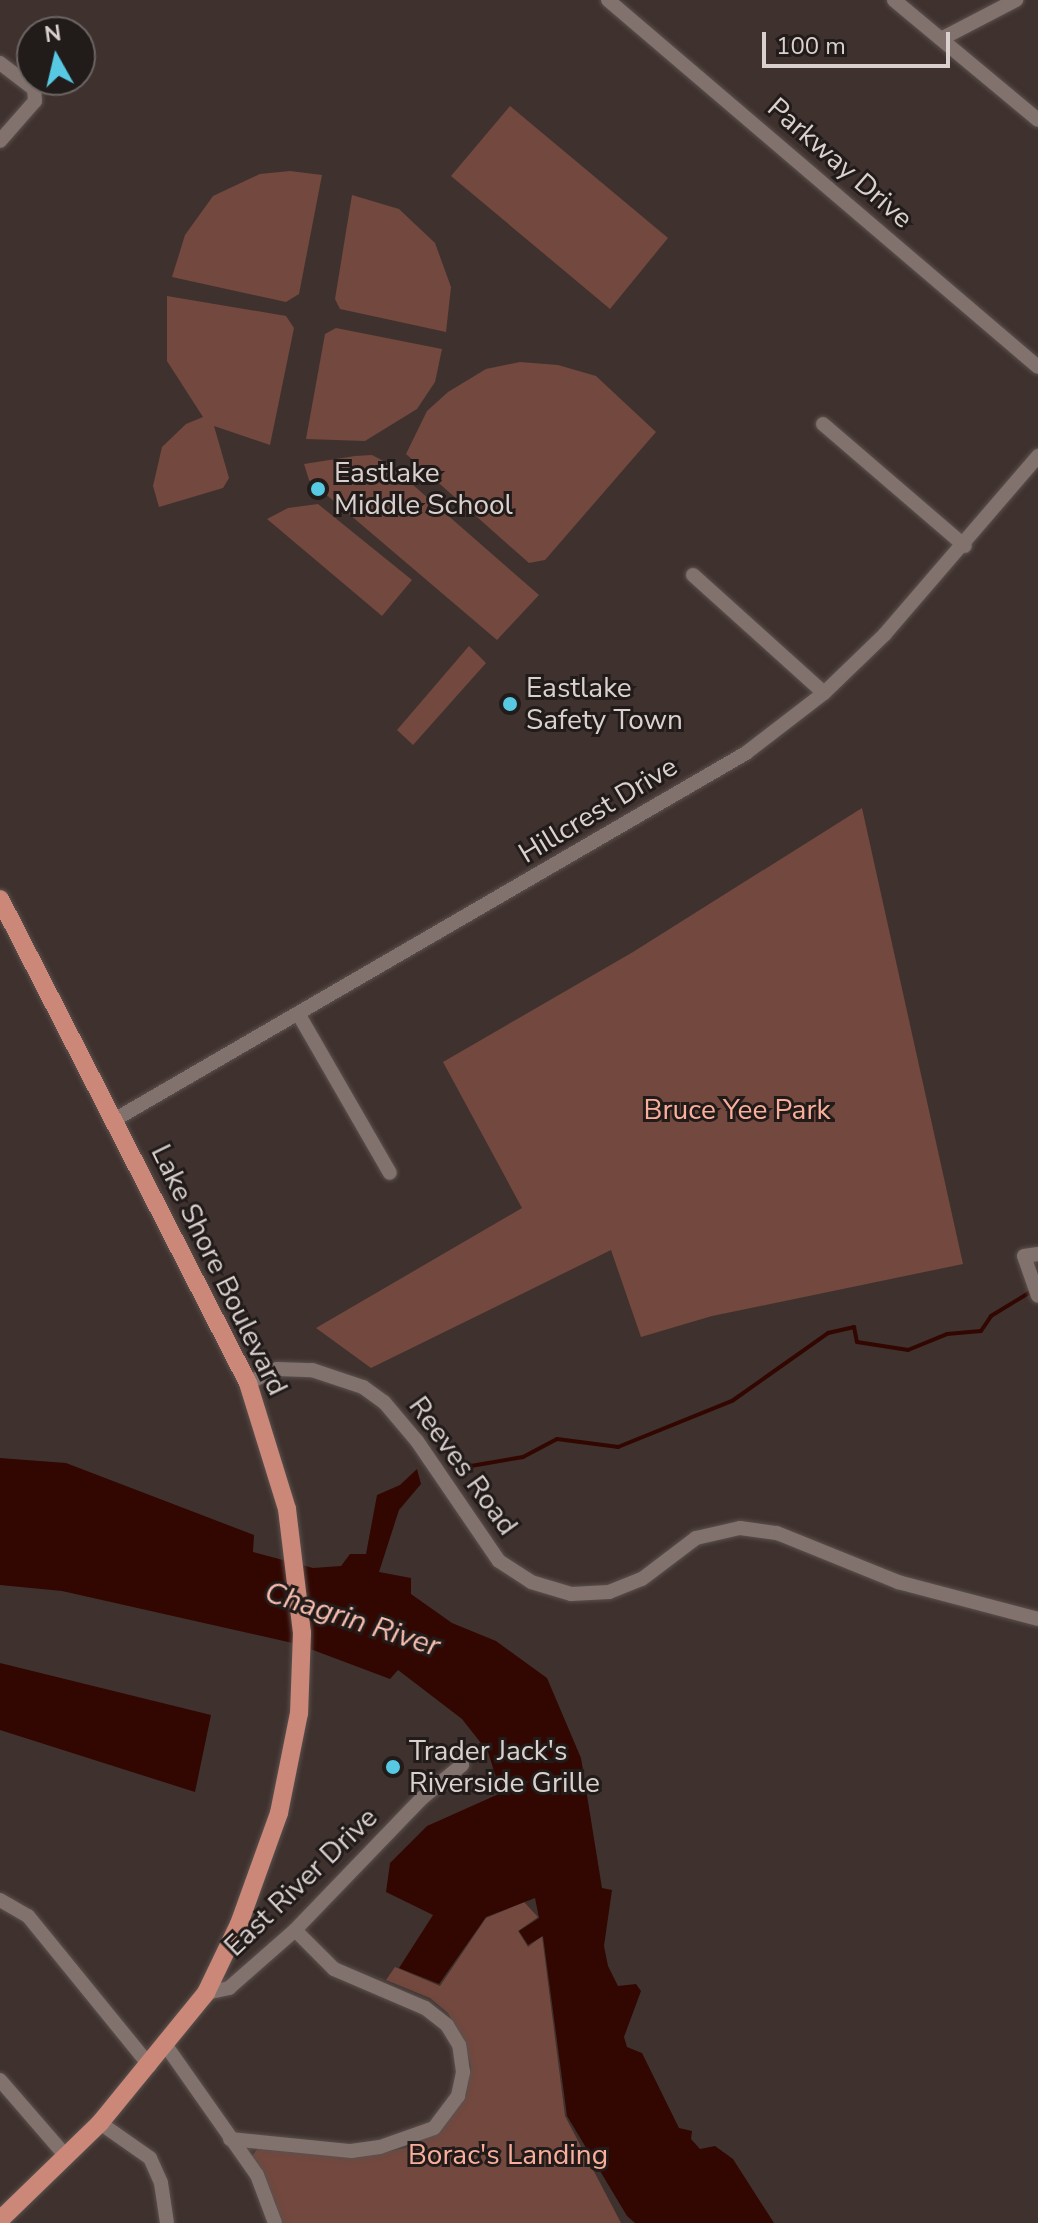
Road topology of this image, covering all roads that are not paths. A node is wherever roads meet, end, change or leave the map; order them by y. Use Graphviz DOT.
graph roads {
  1 [pos="608,0"];
  2 [pos="894,0"];
  3 [pos="1016,0"];
  4 [pos="941,39"];
  5 [pos="0,63"];
  6 [pos="1038,120"];
  7 [pos="0,141"];
  8 [pos="1038,367"];
  9 [pos="823,424"];
  10 [pos="1038,457"];
  11 [pos="965,546"];
  12 [pos="693,575"];
  13 [pos="824,693"];
  14 [pos="0,899"];
  15 [pos="299,1015"];
  16 [pos="114,1120"];
  17 [pos="390,1173"];
  18 [pos="1038,1254"];
  19 [pos="1038,1296"];
  20 [pos="248,1383"];
  21 [pos="1038,1619"];
  22 [pos="462,1765"];
  23 [pos="0,1900"];
  24 [pos="295,1930"];
  25 [pos="206,1993"];
  26 [pos="167,2047"];
  27 [pos="150,2066"];
  28 [pos="0,2080"];
  29 [pos="100,2123"];
  30 [pos="230,2139"];
  31 [pos="65,2155"];
  32 [pos="0,2220"];
  33 [pos="167,2223"];
  34 [pos="275,2223"];
  1 -- 8 [label="street, Parkway Drive"];
  2 -- 4 [label="street"];
  3 -- 4 [label="street"];
  4 -- 6 [label="street"];
  5 -- 7 [label="street"];
  9 -- 11 [label="street"];
  10 -- 11 [label="street, Hillcrest Drive"];
  11 -- 13 [label="street, Hillcrest Drive"];
  12 -- 13 [label="street"];
  13 -- 15 [label="street, Hillcrest Drive"];
  14 -- 16 [label="main road, Lake Shore Boulevard"];
  15 -- 16 [label="street, Hillcrest Drive"];
  15 -- 17 [label="street"];
  16 -- 20 [label="main road, Lake Shore Boulevard"];
  18 -- 19 [label="street"];
  20 -- 21 [label="street, Reeves Road"];
  20 -- 25 [label="main road, Lake Shore Boulevard"];
  22 -- 24 [label="street, East River Drive"];
  23 -- 27 [label="street"];
  24 -- 25 [label="street, East River Drive"];
  24 -- 30 [label="street"];
  25 -- 26 [label="main road, Lake Shore Boulevard"];
  26 -- 27 [label="main road, Lake Shore Boulevard"];
  26 -- 30 [label="street"];
  27 -- 29 [label="main road, Lake Shore Boulevard"];
  28 -- 31 [label="street"];
  29 -- 31 [label="main road, Lake Shore Boulevard"];
  29 -- 33 [label="street"];
  30 -- 34 [label="street"];
  31 -- 32 [label="main road, Lake Shore Boulevard"];
}
